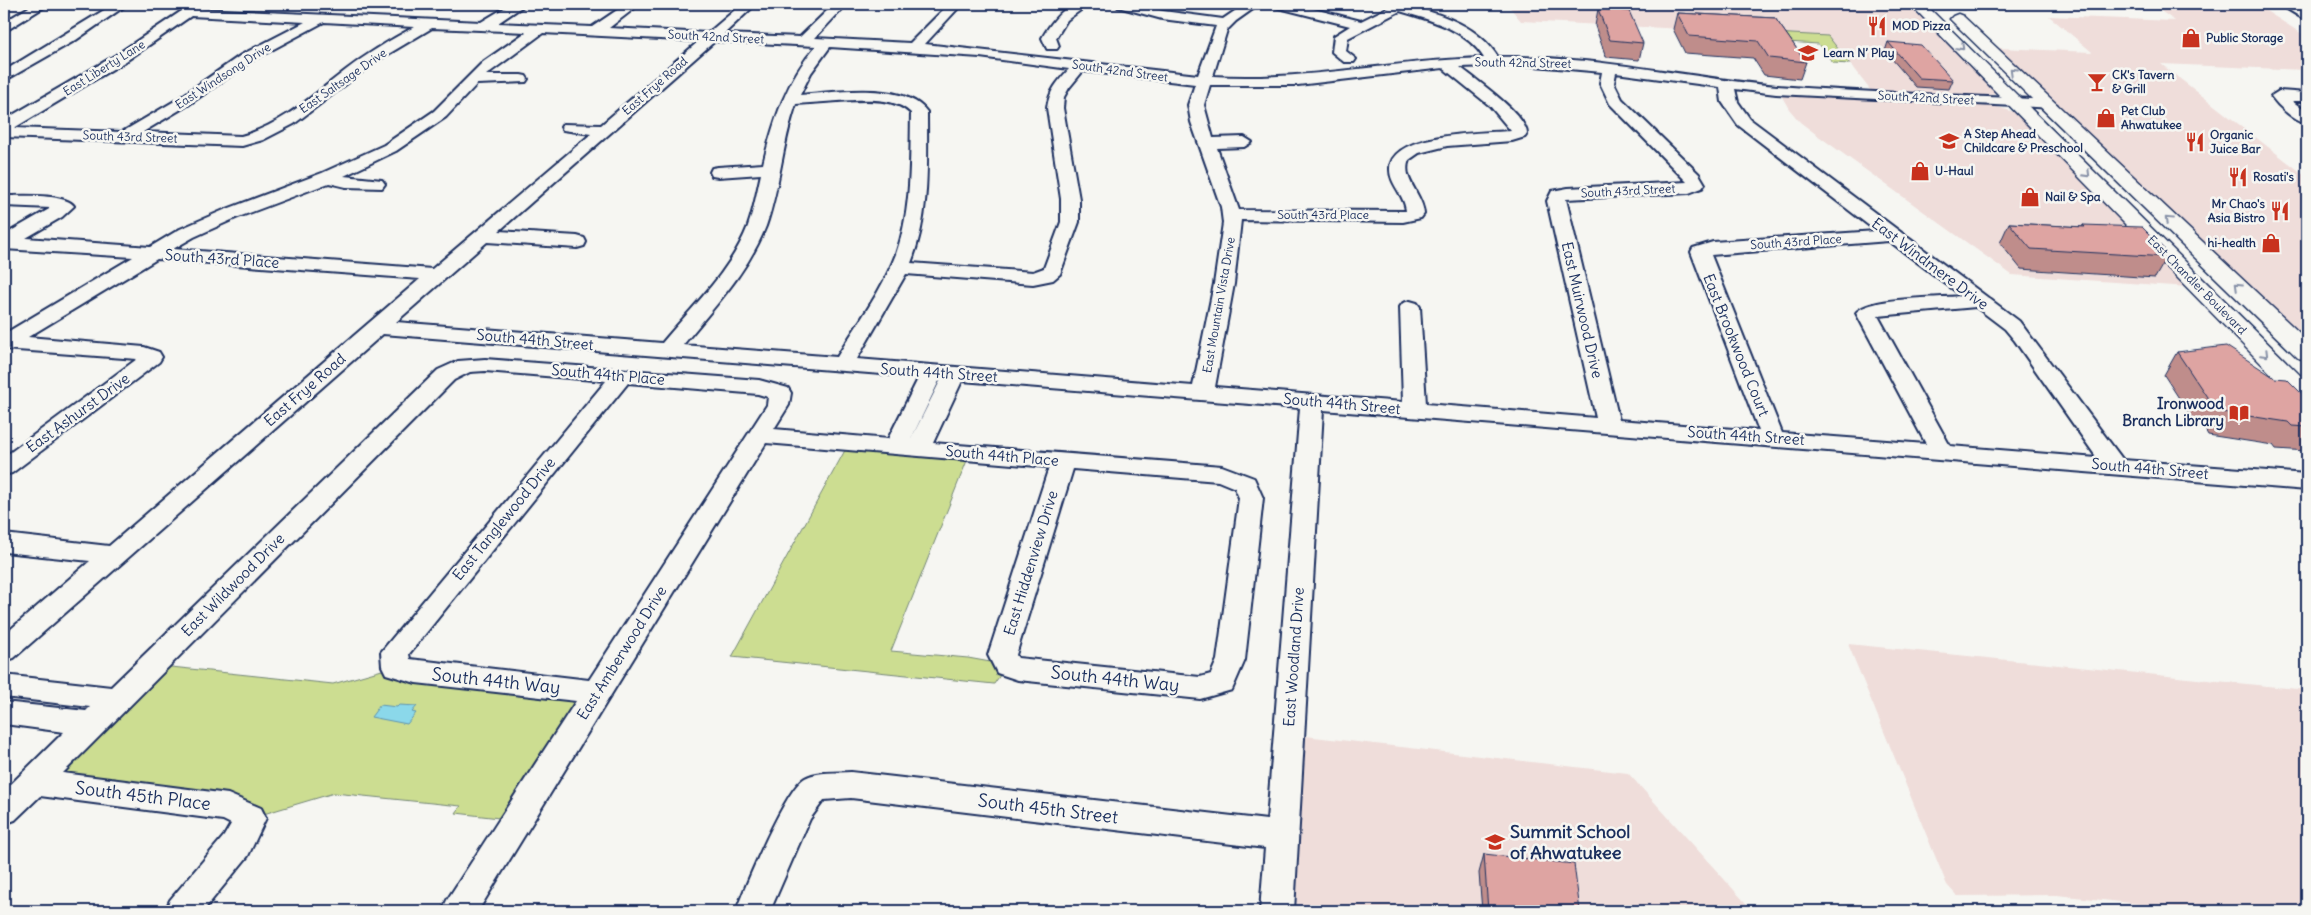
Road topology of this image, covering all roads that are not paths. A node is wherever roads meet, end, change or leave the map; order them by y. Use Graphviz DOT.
graph roads {
  1 [pos="44,4"];
  2 [pos="122,4"];
  3 [pos="292,4"];
  4 [pos="520,4"];
  5 [pos="634,4"];
  6 [pos="750,4"];
  7 [pos="841,4"];
  8 [pos="956,4"];
  9 [pos="1083,4"];
  10 [pos="1123,4"];
  11 [pos="1254,4"];
  12 [pos="1280,4"];
  13 [pos="1917,4"];
  14 [pos="1932,4"];
  15 [pos="2285,4"];
  16 [pos="1402,5"];
  17 [pos="1944,7"];
  18 [pos="194,8"];
  19 [pos="399,8"];
  20 [pos="270,14"];
  21 [pos="324,17"];
  22 [pos="2307,17"];
  23 [pos="377,20"];
  24 [pos="431,23"];
  25 [pos="1226,23"];
  26 [pos="485,25"];
  27 [pos="1361,25"];
  28 [pos="4,28"];
  29 [pos="541,28"];
  30 [pos="596,31"];
  31 [pos="712,37"];
  32 [pos="804,41"];
  33 [pos="827,42"];
  34 [pos="1052,46"];
  35 [pos="914,47"];
  36 [pos="1350,59"];
  37 [pos="1492,61"];
  38 [pos="1446,63"];
  39 [pos="1080,66"];
  40 [pos="1610,68"];
  41 [pos="4,76"];
  42 [pos="1325,78"];
  43 [pos="521,79"];
  44 [pos="474,80"];
  45 [pos="1203,80"];
  46 [pos="1727,85"];
  47 [pos="1339,93"];
  48 [pos="2307,97"];
  49 [pos="789,100"];
  50 [pos="2016,103"];
  51 [pos="2049,105"];
  52 [pos="2307,119"];
  53 [pos="4,127"];
  54 [pos="569,128"];
  55 [pos="605,130"];
  56 [pos="4,132"];
  57 [pos="124,137"];
  58 [pos="255,139"];
  59 [pos="1244,142"];
  60 [pos="1207,143"];
  61 [pos="771,168"];
  62 [pos="718,172"];
  63 [pos="328,177"];
  64 [pos="376,184"];
  65 [pos="1558,196"];
  66 [pos="4,201"];
  67 [pos="1232,215"];
  68 [pos="1893,235"];
  69 [pos="483,236"];
  70 [pos="577,242"];
  71 [pos="5,243"];
  72 [pos="2157,245"];
  73 [pos="1700,252"];
  74 [pos="2203,253"];
  75 [pos="151,254"];
  76 [pos="899,268"];
  77 [pos="438,275"];
  78 [pos="1979,301"];
  79 [pos="1410,307"];
  80 [pos="377,327"];
  81 [pos="5,343"];
  82 [pos="667,351"];
  83 [pos="2307,353"];
  84 [pos="844,365"];
  85 [pos="466,366"];
  86 [pos="943,373"];
  87 [pos="622,376"];
  88 [pos="780,393"];
  89 [pos="1203,393"];
  90 [pos="2307,396"];
  91 [pos="1312,402"];
  92 [pos="914,410"];
  93 [pos="1415,410"];
  94 [pos="936,411"];
  95 [pos="1609,426"];
  96 [pos="758,435"];
  97 [pos="1773,438"];
  98 [pos="896,446"];
  99 [pos="919,448"];
  100 [pos="1942,452"];
  101 [pos="1063,461"];
  102 [pos="2115,466"];
  103 [pos="4,468"];
  104 [pos="2307,482"];
  105 [pos="4,543"];
  106 [pos="114,555"];
  107 [pos="4,651"];
  108 [pos="1008,665"];
  109 [pos="396,666"];
  110 [pos="1222,682"];
  111 [pos="4,686"];
  112 [pos="42,690"];
  113 [pos="597,692"];
  114 [pos="118,699"];
  115 [pos="10,714"];
  116 [pos="92,724"];
  117 [pos="33,782"];
  118 [pos="4,811"];
  119 [pos="1281,836"];
  120 [pos="182,911"];
  121 [pos="459,911"];
  122 [pos="754,911"];
  123 [pos="1276,911"];
  1 -- 28 [label="street"];
  2 -- 41 [label="street"];
  3 -- 20 [label="street"];
  4 -- 26 [label="street"];
  5 -- 30 [label="street"];
  6 -- 31 [label="street, East Frye Road"];
  7 -- 32 [label="street"];
  8 -- 35 [label="street"];
  9 -- 34 [label="street"];
  10 -- 25 [label="street"];
  11 -- 25 [label="street, East Mountain Vista Drive"];
  12 -- 27 [label="street"];
  13 -- 50 [label="main road, East Chandler Boulevard, one-way"];
  14 -- 17 [label="main road"];
  15 -- 22 [label="street"];
  16 -- 27 [label="street"];
  16 -- 37 [label="street"];
  51 -- 17 [label="main road, East Chandler Boulevard, one-way"];
  18 -- 20 [label="street, South 42nd Street"];
  18 -- 53 [label="street, East Liberty Lane"];
  19 -- 23 [label="street"];
  20 -- 21 [label="street, South 42nd Street"];
  21 -- 23 [label="street, South 42nd Street"];
  21 -- 57 [label="street, East Windsong Drive"];
  23 -- 24 [label="street, South 42nd Street"];
  24 -- 26 [label="street, South 42nd Street"];
  24 -- 58 [label="street, East Saltsage Drive"];
  25 -- 45 [label="street, East Mountain Vista Drive"];
  26 -- 29 [label="street, South 42nd Street"];
  27 -- 36 [label="street"];
  29 -- 30 [label="street, South 42nd Street"];
  29 -- 44 [label="street"];
  30 -- 31 [label="street, South 42nd Street"];
  31 -- 32 [label="street, South 42nd Street"];
  31 -- 55 [label="street, East Frye Road"];
  32 -- 33 [label="street, South 42nd Street"];
  33 -- 35 [label="street, South 42nd Street"];
  33 -- 49 [label="street"];
  35 -- 39 [label="street, South 42nd Street"];
  37 -- 38 [label="street, South 42nd Street"];
  37 -- 40 [label="street, South 42nd Street"];
  38 -- 42 [label="street, South 42nd Street"];
  38 -- 67 [label="street, South 43rd Place"];
  39 -- 45 [label="street, South 42nd Street"];
  39 -- 76 [label="street"];
  40 -- 46 [label="street, South 42nd Street"];
  40 -- 65 [label="street, South 43rd Street"];
  42 -- 45 [label="street, South 42nd Street"];
  42 -- 47 [label="street"];
  43 -- 44 [label="street"];
  44 -- 63 [label="street"];
  45 -- 60 [label="street, East Mountain Vista Drive"];
  46 -- 50 [label="street, South 42nd Street"];
  46 -- 68 [label="street, East Windmere Drive"];
  48 -- 52 [label="street"];
  49 -- 61 [label="street"];
  49 -- 76 [label="street"];
  50 -- 51 [label="street, South 42nd Street"];
  50 -- 72 [label="main road, East Chandler Boulevard, one-way"];
  74 -- 51 [label="main road, East Chandler Boulevard, one-way"];
  54 -- 55 [label="street"];
  55 -- 69 [label="street, East Frye Road"];
  56 -- 57 [label="street, South 43rd Street"];
  57 -- 58 [label="street, South 43rd Street"];
  59 -- 60 [label="street"];
  60 -- 67 [label="street, East Mountain Vista Drive"];
  61 -- 62 [label="street"];
  61 -- 82 [label="street"];
  63 -- 64 [label="street"];
  63 -- 75 [label="street"];
  65 -- 95 [label="street, East Muirwood Drive"];
  66 -- 71 [label="street"];
  67 -- 89 [label="street, East Mountain Vista Drive"];
  68 -- 73 [label="street, South 43rd Place"];
  68 -- 78 [label="street, East Windmere Drive"];
  69 -- 70 [label="street"];
  69 -- 77 [label="street, East Frye Road"];
  71 -- 75 [label="street, South 43rd Place"];
  72 -- 74 [label="main road"];
  72 -- 90 [label="main road, East Chandler Boulevard, one-way"];
  73 -- 97 [label="street, East Brookwood Court"];
  83 -- 74 [label="main road, East Chandler Boulevard, one-way"];
  75 -- 77 [label="street, South 43rd Place"];
  75 -- 81 [label="street"];
  76 -- 84 [label="street"];
  77 -- 80 [label="street, East Frye Road"];
  78 -- 100 [label="street"];
  78 -- 102 [label="street, East Windmere Drive"];
  79 -- 93 [label="street"];
  80 -- 82 [label="street, South 44th Street"];
  80 -- 106 [label="street, East Frye Road"];
  81 -- 103 [label="street, East Ashurst Drive"];
  82 -- 84 [label="street, South 44th Street"];
  84 -- 86 [label="street, South 44th Street"];
  85 -- 87 [label="street, South 44th Place"];
  85 -- 114 [label="street, East Wildwood Drive"];
  86 -- 89 [label="street, South 44th Street"];
  86 -- 92 [label="street"];
  86 -- 94 [label="street"];
  87 -- 88 [label="street, South 44th Place"];
  87 -- 109 [label="street, East Tanglewood Drive"];
  88 -- 96 [label="street, East Amberwood Drive"];
  89 -- 91 [label="street, South 44th Street"];
  91 -- 93 [label="street, South 44th Street"];
  91 -- 119 [label="street, East Woodland Drive"];
  92 -- 94 [label="street"];
  92 -- 98 [label="street"];
  93 -- 95 [label="street, South 44th Street"];
  94 -- 99 [label="street"];
  95 -- 97 [label="street, South 44th Street"];
  96 -- 98 [label="street, South 44th Place"];
  96 -- 113 [label="street, East Amberwood Drive"];
  97 -- 100 [label="street, South 44th Street"];
  98 -- 99 [label="street, South 44th Place"];
  99 -- 101 [label="street, South 44th Place"];
  100 -- 102 [label="street, South 44th Street"];
  101 -- 108 [label="street, East Hiddenview Drive"];
  101 -- 110 [label="street, South 44th Place"];
  102 -- 104 [label="street, South 44th Street"];
  105 -- 106 [label="street"];
  106 -- 107 [label="street, East Frye Road"];
  108 -- 110 [label="street, South 44th Way"];
  109 -- 113 [label="street, South 44th Way"];
  111 -- 112 [label="street"];
  112 -- 114 [label="street"];
  112 -- 115 [label="street"];
  113 -- 121 [label="street, East Amberwood Drive"];
  114 -- 116 [label="street, East Wildwood Drive"];
  115 -- 116 [label="street"];
  116 -- 117 [label="street, East Wildwood Drive"];
  117 -- 118 [label="street, East Wildwood Drive"];
  117 -- 120 [label="street, South 45th Place"];
  119 -- 122 [label="street, South 45th Street"];
  119 -- 123 [label="street, East Woodland Drive"];
}
